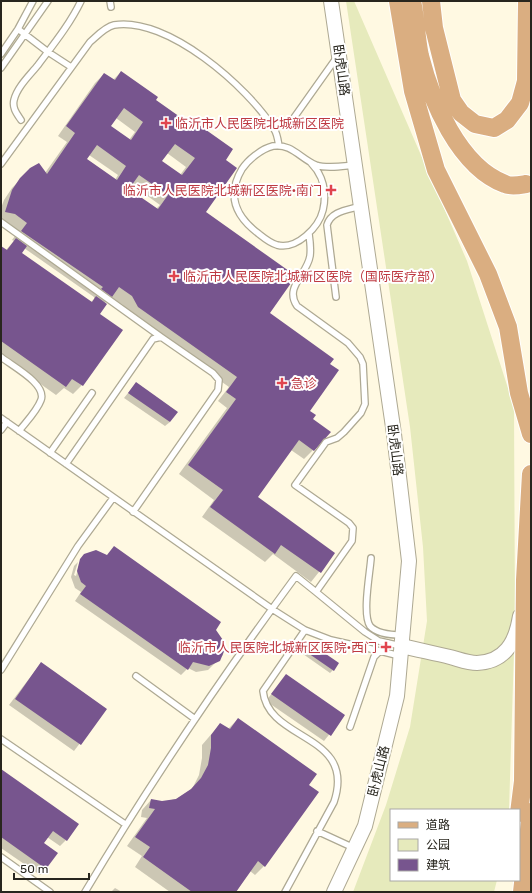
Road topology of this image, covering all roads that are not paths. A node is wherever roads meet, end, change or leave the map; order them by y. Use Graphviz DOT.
graph roads {
  1 [pos="33,1"];
  2 [pos="48,1"];
  3 [pos="81,1"];
  4 [pos="332,1"];
  5 [pos="398,1"];
  6 [pos="412,1"];
  7 [pos="431,1"];
  8 [pos="527,2"];
  9 [pos="18,29"];
  10 [pos="25,33"];
  11 [pos="531,42"];
  12 [pos="48,52"];
  13 [pos="339,53"];
  14 [pos="1,54"];
  15 [pos="71,67"];
  16 [pos="1,68"];
  17 [pos="21,120"];
  18 [pos="288,126"];
  19 [pos="279,146"];
  20 [pos="311,163"];
  21 [pos="1,164"];
  22 [pos="355,165"];
  23 [pos="526,184"];
  24 [pos="361,206"];
  25 [pos="1,222"];
  26 [pos="309,234"];
  27 [pos="336,297"];
  28 [pos="161,336"];
  29 [pos="1,357"];
  30 [pos="92,393"];
  31 [pos="1,418"];
  32 [pos="7,422"];
  33 [pos="1,430"];
  34 [pos="19,431"];
  35 [pos="531,434"];
  36 [pos="50,453"];
  37 [pos="66,464"];
  38 [pos="531,474"];
  39 [pos="113,498"];
  40 [pos="133,512"];
  41 [pos="371,558"];
  42 [pos="526,580"];
  43 [pos="316,592"];
  44 [pos="272,609"];
  45 [pos="305,630"];
  46 [pos="402,646"];
  47 [pos="380,651"];
  48 [pos="1,670"];
  49 [pos="136,676"];
  50 [pos="195,718"];
  51 [pos="350,727"];
  52 [pos="1,739"];
  53 [pos="520,809"];
  54 [pos="531,812"];
  55 [pos="125,824"];
  56 [pos="317,831"];
  57 [pos="354,848"];
  58 [pos="1,857"];
  59 [pos="511,881"];
  60 [pos="50,892"];
  61 [pos="85,892"];
  62 [pos="285,892"];
  63 [pos="334,892"];
  64 [pos="510,892"];
  65 [pos="522,892"];
  1 -- 9 [label="lane"];
  2 -- 10 [label="lane"];
  3 -- 12 [label="lane"];
  4 -- 13 [label="street, 卧虎山路"];
  5 -- 35 [label="main road"];
  6 -- 23 [label="main road"];
  7 -- 8 [label="main road"];
  8 -- 11 [label="main road"];
  9 -- 10 [label="lane"];
  9 -- 14 [label="lane"];
  10 -- 12 [label="lane"];
  10 -- 16 [label="lane"];
  12 -- 15 [label="lane"];
  12 -- 17 [label="lane"];
  13 -- 18 [label="lane"];
  13 -- 22 [label="street, 卧虎山路"];
  15 -- 19 [label="lane"];
  15 -- 21 [label="lane"];
  19 -- 20 [label="lane"];
  19 -- 26 [label="lane"];
  20 -- 22 [label="lane"];
  20 -- 26 [label="lane"];
  22 -- 24 [label="street, 卧虎山路"];
  24 -- 27 [label="lane"];
  24 -- 46 [label="street, 卧虎山路"];
  25 -- 28 [label="lane"];
  26 -- 43 [label="lane"];
  28 -- 37 [label="lane"];
  28 -- 40 [label="lane"];
  29 -- 34 [label="lane"];
  30 -- 36 [label="lane"];
  31 -- 32 [label="lane"];
  32 -- 33 [label="lane"];
  32 -- 34 [label="lane"];
  34 -- 36 [label="lane"];
  36 -- 37 [label="lane"];
  37 -- 39 [label="lane"];
  38 -- 42 [label="main road"];
  39 -- 40 [label="lane"];
  39 -- 48 [label="lane"];
  40 -- 44 [label="lane"];
  41 -- 46 [label="lane"];
  42 -- 46 [label="street"];
  42 -- 53 [label="main road"];
  43 -- 44 [label="lane"];
  43 -- 46 [label="lane"];
  44 -- 45 [label="lane"];
  44 -- 50 [label="lane"];
  45 -- 47 [label="lane"];
  45 -- 56 [label="lane"];
  46 -- 47 [label="lane"];
  46 -- 57 [label="street, 卧虎山路"];
  47 -- 51 [label="lane"];
  49 -- 50 [label="lane"];
  50 -- 55 [label="lane"];
  52 -- 55 [label="lane"];
  54 -- 65 [label="main road"];
  55 -- 61 [label="lane"];
  56 -- 57 [label="lane"];
  56 -- 62 [label="lane"];
  57 -- 63 [label="street, 卧虎山路"];
  58 -- 60 [label="lane"];
  59 -- 64 [label="main road"];
}
